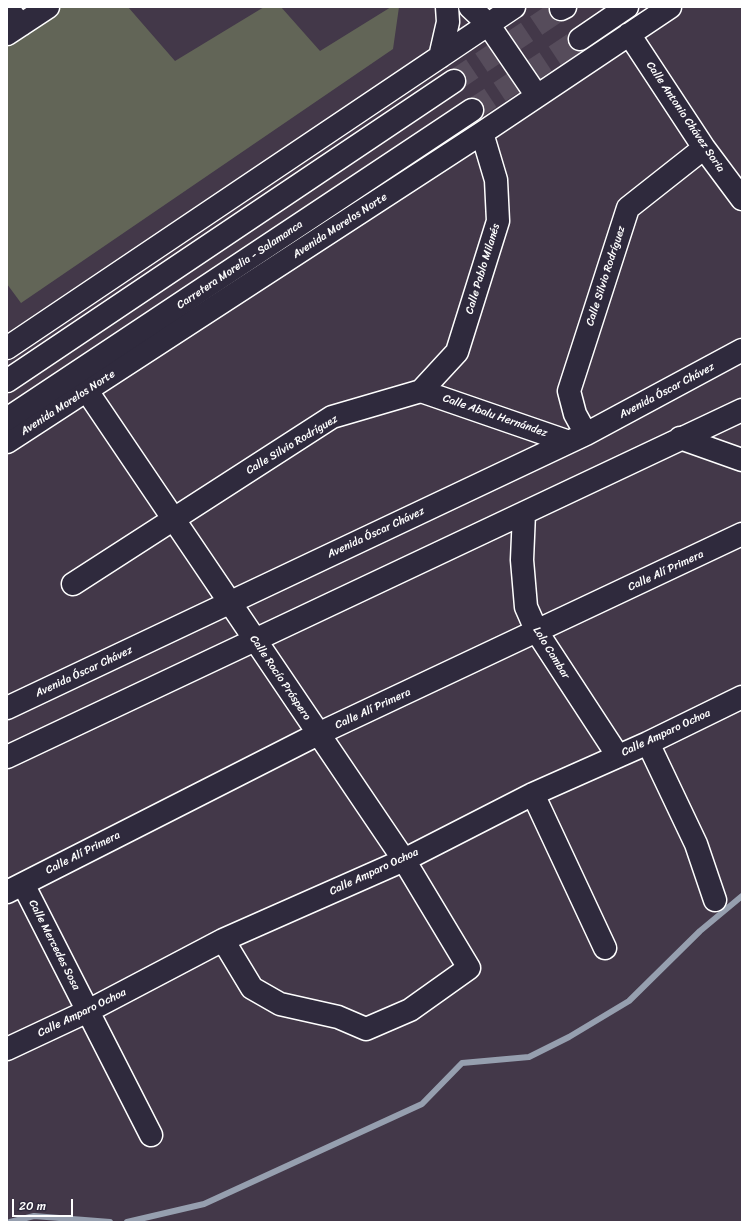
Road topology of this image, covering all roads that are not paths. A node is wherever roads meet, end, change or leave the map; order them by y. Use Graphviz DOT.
graph roads {
  1 [pos="48,7"];
  2 [pos="447,7"];
  3 [pos="470,7"];
  4 [pos="514,7"];
  5 [pos="627,7"];
  6 [pos="670,7"];
  7 [pos="7,8"];
  8 [pos="488,24"];
  9 [pos="14,29"];
  10 [pos="629,34"];
  11 [pos="580,39"];
  12 [pos="440,57"];
  13 [pos="454,82"];
  14 [pos="537,96"];
  15 [pos="472,110"];
  16 [pos="482,133"];
  17 [pos="704,148"];
  18 [pos="742,199"];
  19 [pos="7,348"];
  20 [pos="742,350"];
  21 [pos="7,381"];
  22 [pos="87,391"];
  23 [pos="421,391"];
  24 [pos="742,410"];
  25 [pos="7,419"];
  26 [pos="578,438"];
  27 [pos="680,438"];
  28 [pos="7,442"];
  29 [pos="742,460"];
  30 [pos="524,513"];
  31 [pos="173,519"];
  32 [pos="742,534"];
  33 [pos="74,584"];
  34 [pos="229,602"];
  35 [pos="537,632"];
  36 [pos="254,640"];
  37 [pos="742,696"];
  38 [pos="7,708"];
  39 [pos="318,734"];
  40 [pos="648,743"];
  41 [pos="618,756"];
  42 [pos="7,757"];
  43 [pos="533,794"];
  44 [pos="404,860"];
  45 [pos="15,888"];
  46 [pos="715,900"];
  47 [pos="223,940"];
  48 [pos="605,948"];
  49 [pos="88,1011"];
  50 [pos="7,1049"];
  51 [pos="151,1135"];
  1 -- 9 [label="main road"];
  2 -- 12 [label="main road"];
  3 -- 8 [label="main road"];
  4 -- 8 [label="main road"];
  5 -- 11 [label="main road"];
  6 -- 10 [label="main road, Avenida Morelos Norte"];
  7 -- 9 [label="main road"];
  8 -- 12 [label="main road"];
  8 -- 14 [label="main road"];
  10 -- 14 [label="main road, Avenida Morelos Norte"];
  10 -- 17 [label="main road, Calle Antonio Chávez Soria"];
  12 -- 19 [label="main road"];
  13 -- 21 [label="main road"];
  14 -- 16 [label="main road, Avenida Morelos Norte"];
  15 -- 25 [label="main road, Carretera Morelia - Salamanca"];
  16 -- 22 [label="main road, Avenida Morelos Norte"];
  16 -- 23 [label="main road, Calle Pablo Milanés"];
  17 -- 18 [label="main road, Calle Antonio Chávez Soria"];
  17 -- 26 [label="main road, Calle Silvio Rodríguez"];
  20 -- 26 [label="main road, Avenida Óscar Chávez"];
  22 -- 28 [label="main road, Avenida Morelos Norte"];
  22 -- 31 [label="main road, Calle Rocío Próspero"];
  23 -- 26 [label="main road, Calle Abalu Hernández"];
  23 -- 31 [label="main road, Calle Silvio Rodríguez"];
  24 -- 27 [label="main road"];
  26 -- 34 [label="main road, Avenida Óscar Chávez"];
  27 -- 29 [label="main road"];
  27 -- 30 [label="main road"];
  30 -- 35 [label="main road, Lolo Cambar"];
  30 -- 36 [label="main road"];
  31 -- 33 [label="main road, Calle Silvio Rodríguez"];
  31 -- 34 [label="main road, Calle Rocío Próspero"];
  32 -- 35 [label="main road, Calle Alí Primera"];
  34 -- 36 [label="main road, Calle Rocío Próspero"];
  34 -- 38 [label="main road, Avenida Óscar Chávez"];
  35 -- 39 [label="main road, Calle Alí Primera"];
  35 -- 41 [label="main road, Lolo Cambar"];
  36 -- 39 [label="main road, Calle Rocío Próspero"];
  36 -- 42 [label="main road"];
  37 -- 40 [label="main road, Calle Amparo Ochoa"];
  39 -- 44 [label="main road, Calle Rocío Próspero"];
  39 -- 45 [label="main road, Calle Alí Primera"];
  40 -- 41 [label="main road, Calle Amparo Ochoa"];
  40 -- 46 [label="main road"];
  41 -- 43 [label="main road, Calle Amparo Ochoa"];
  43 -- 44 [label="main road, Calle Amparo Ochoa"];
  43 -- 48 [label="main road"];
  44 -- 47 [label="main road, Calle Amparo Ochoa"];
  44 -- 47 [label="main road, Calle Rocío Próspero"];
  45 -- 49 [label="main road, Calle Mercedes Sosa"];
  47 -- 49 [label="main road, Calle Amparo Ochoa"];
  49 -- 50 [label="main road, Calle Amparo Ochoa"];
  49 -- 51 [label="main road, Calle Mercedes Sosa"];
}
